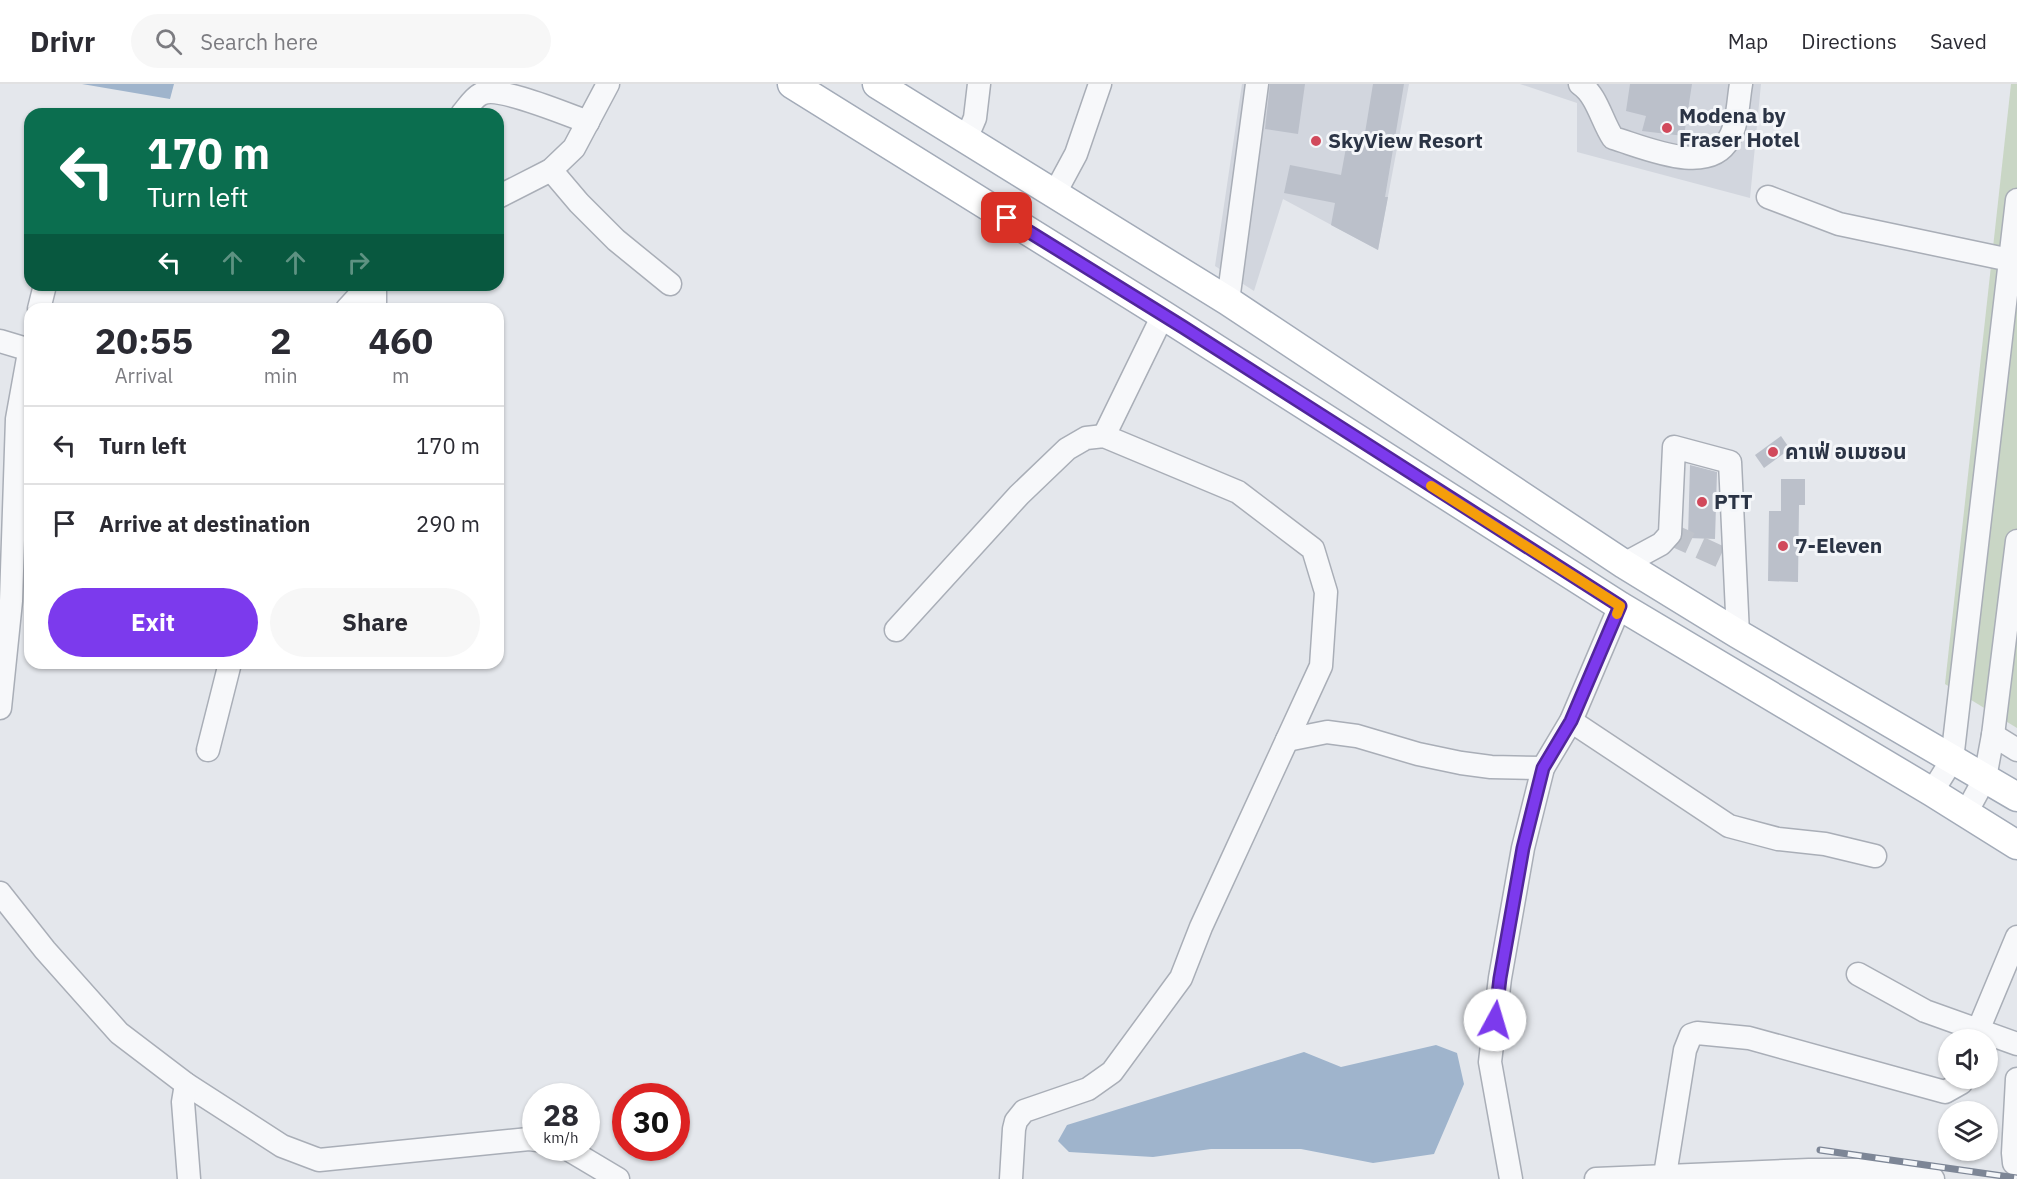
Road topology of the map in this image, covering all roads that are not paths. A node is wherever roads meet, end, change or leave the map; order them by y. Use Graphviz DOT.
graph roads {
  1 [pos="608,84"];
  2 [pos="792,84"];
  3 [pos="877,84"];
  4 [pos="979,84"];
  5 [pos="1100,84"];
  6 [pos="1257,84"];
  7 [pos="1580,84"];
  8 [pos="1740,84"];
  9 [pos="467,108"];
  10 [pos="588,122"];
  11 [pos="966,140"];
  12 [pos="552,170"];
  13 [pos="504,194"];
  14 [pos="1055,194"];
  15 [pos="1768,197"];
  16 [pos="2017,200"];
  17 [pos="2010,260"];
  18 [pos="670,284"];
  19 [pos="364,291"];
  20 [pos="1228,301"];
  21 [pos="352,303"];
  22 [pos="1163,315"];
  23 [pos="0,341"];
  24 [pos="24,347"];
  25 [pos="24,390"];
  26 [pos="1104,436"];
  27 [pos="2017,541"];
  28 [pos="1624,564"];
  29 [pos="2015,570"];
  30 [pos="20,602"];
  31 [pos="1620,606"];
  32 [pos="896,630"];
  33 [pos="1738,634"];
  34 [pos="228,669"];
  35 [pos="1,682"];
  36 [pos="0,708"];
  37 [pos="1571,721"];
  38 [pos="1993,735"];
  39 [pos="1287,740"];
  40 [pos="208,750"];
  41 [pos="2017,750"];
  42 [pos="1953,760"];
  43 [pos="1543,768"];
  44 [pos="1985,778"];
  45 [pos="1932,792"];
  46 [pos="2017,797"];
  47 [pos="1966,813"];
  48 [pos="2017,845"];
  49 [pos="1875,856"];
  50 [pos="0,893"];
  51 [pos="2017,937"];
  52 [pos="1858,974"];
  53 [pos="1965,1029"];
  54 [pos="1978,1029"];
  55 [pos="1998,1039"];
  56 [pos="2017,1044"];
  57 [pos="2017,1079"];
  58 [pos="186,1084"];
  59 [pos="1950,1089"];
  60 [pos="522,1140"];
  61 [pos="588,1161"];
  62 [pos="2017,1165"];
  63 [pos="1665,1175"];
  64 [pos="189,1179"];
  65 [pos="618,1179"];
  66 [pos="1011,1179"];
  67 [pos="1511,1179"];
  68 [pos="1596,1179"];
  69 [pos="1933,1179"];
  1 -- 10 [label="street"];
  2 -- 22 [label="main road"];
  3 -- 11 [label="main road"];
  4 -- 11 [label="street"];
  5 -- 14 [label="street"];
  6 -- 20 [label="street"];
  7 -- 8 [label="street"];
  9 -- 10 [label="street"];
  10 -- 12 [label="street"];
  11 -- 14 [label="main road"];
  12 -- 13 [label="street"];
  12 -- 18 [label="street"];
  14 -- 20 [label="main road"];
  15 -- 17 [label="street"];
  16 -- 17 [label="street"];
  17 -- 42 [label="street"];
  19 -- 21 [label="street"];
  20 -- 28 [label="main road"];
  22 -- 26 [label="street"];
  22 -- 31 [label="main road"];
  23 -- 24 [label="street"];
  25 -- 30 [label="street"];
  26 -- 32 [label="street"];
  26 -- 39 [label="street"];
  27 -- 29 [label="street"];
  28 -- 33 [label="main road"];
  28 -- 33 [label="street"];
  29 -- 38 [label="street"];
  30 -- 35 [label="street"];
  31 -- 37 [label="street"];
  31 -- 45 [label="main road"];
  33 -- 42 [label="main road"];
  34 -- 40 [label="street"];
  35 -- 36 [label="street"];
  37 -- 43 [label="street"];
  37 -- 49 [label="street"];
  38 -- 41 [label="street"];
  38 -- 44 [label="street"];
  39 -- 43 [label="street"];
  39 -- 66 [label="street"];
  42 -- 44 [label="main road"];
  42 -- 45 [label="street"];
  43 -- 67 [label="street"];
  44 -- 46 [label="main road"];
  44 -- 47 [label="street"];
  45 -- 47 [label="main road"];
  47 -- 48 [label="main road"];
  50 -- 58 [label="street"];
  51 -- 54 [label="street"];
  52 -- 53 [label="street"];
  55 -- 56 [label="street"];
  57 -- 62 [label="street"];
  58 -- 60 [label="street"];
  58 -- 64 [label="street"];
  59 -- 63 [label="street"];
  61 -- 65 [label="street"];
  63 -- 68 [label="street"];
  63 -- 69 [label="street"];
}
